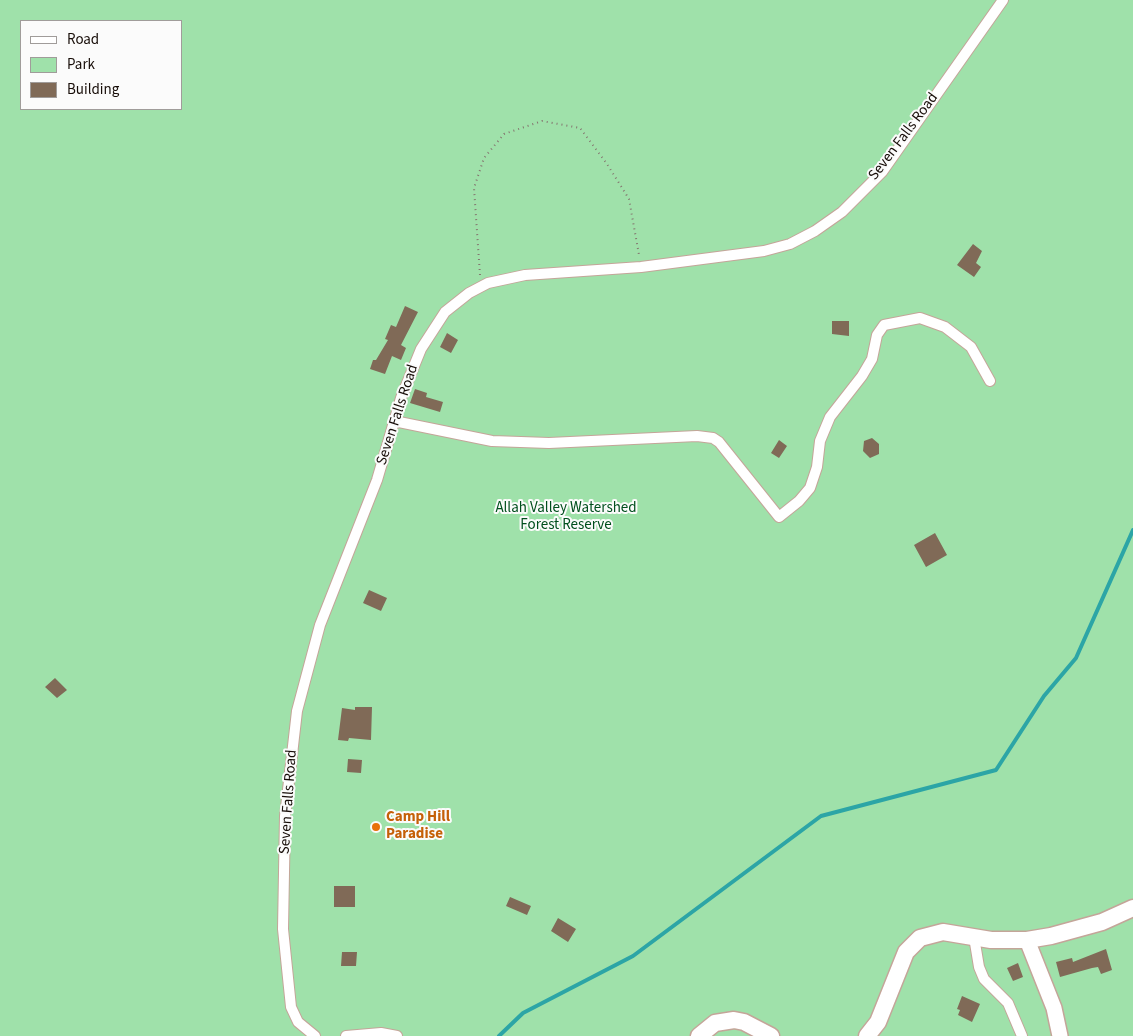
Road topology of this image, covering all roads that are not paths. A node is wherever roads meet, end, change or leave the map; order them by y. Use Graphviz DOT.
graph roads {
  1 [pos="1003,0"];
  2 [pos="990,380"];
  3 [pos="394,421"];
  4 [pos="1133,908"];
  5 [pos="974,937"];
  6 [pos="1027,940"];
  7 [pos="315,1036"];
  8 [pos="346,1036"];
  9 [pos="397,1036"];
  10 [pos="699,1036"];
  11 [pos="772,1036"];
  12 [pos="867,1036"];
  13 [pos="1022,1036"];
  14 [pos="1060,1036"];
  1 -- 3 [label="street, Seven Falls Road"];
  2 -- 3 [label="street"];
  3 -- 7 [label="street, Seven Falls Road"];
  4 -- 6 [label="main road"];
  5 -- 6 [label="main road"];
  5 -- 12 [label="main road"];
  5 -- 13 [label="street"];
  6 -- 14 [label="street"];
  8 -- 9 [label="street"];
  10 -- 11 [label="main road"];
}
